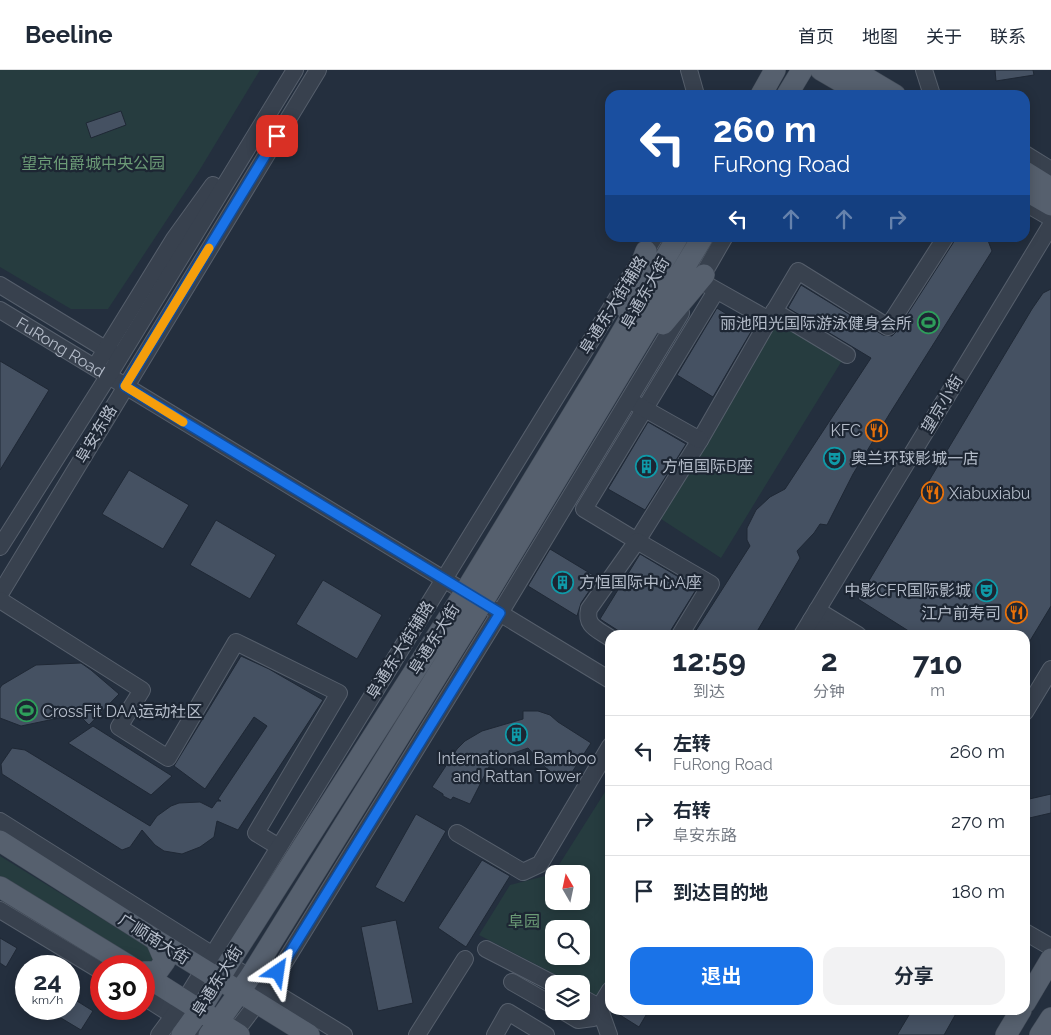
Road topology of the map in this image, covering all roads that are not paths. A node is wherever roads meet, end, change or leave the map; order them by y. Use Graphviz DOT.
graph roads {
  1 [pos="284,70"];
  2 [pos="296,70"];
  3 [pos="318,70"];
  4 [pos="689,70"];
  5 [pos="775,70"];
  6 [pos="802,70"];
  7 [pos="821,70"];
  8 [pos="853,70"];
  9 [pos="924,70"];
  10 [pos="695,90"];
  11 [pos="764,90"];
  12 [pos="790,90"];
  13 [pos="855,90"];
  14 [pos="887,90"];
  15 [pos="930,90"];
  16 [pos="1030,157"];
  17 [pos="1051,170"];
  18 [pos="1030,175"];
  19 [pos="1051,188"];
  20 [pos="1030,193"];
  21 [pos="1051,205"];
  22 [pos="1030,206"];
  23 [pos="1051,218"];
  24 [pos="1051,225"];
  25 [pos="675,242"];
  26 [pos="700,242"];
  27 [pos="722,242"];
  28 [pos="942,242"];
  29 [pos="650,244"];
  30 [pos="707,282"];
  31 [pos="0,285"];
  32 [pos="0,310"];
  33 [pos="772,316"];
  34 [pos="113,354"];
  35 [pos="847,355"];
  36 [pos="102,371"];
  37 [pos="615,384"];
  38 [pos="125,386"];
  39 [pos="644,409"];
  40 [pos="700,440"];
  41 [pos="637,541"];
  42 [pos="0,547"];
  43 [pos="444,579"];
  44 [pos="0,594"];
  45 [pos="0,600"];
  46 [pos="482,603"];
  47 [pos="817,610"];
  48 [pos="683,630"];
  49 [pos="805,630"];
  50 [pos="832,630"];
  51 [pos="850,630"];
  52 [pos="605,634"];
  53 [pos="1051,669"];
  54 [pos="605,677"];
  55 [pos="1030,704"];
  56 [pos="605,754"];
  57 [pos="0,821"];
  58 [pos="457,832"];
  59 [pos="0,841"];
  60 [pos="279,847"];
  61 [pos="0,887"];
  62 [pos="0,910"];
  63 [pos="1030,935"];
  64 [pos="156,940"];
  65 [pos="1051,947"];
  66 [pos="486,949"];
  67 [pos="111,955"];
  68 [pos="465,958"];
  69 [pos="1051,959"];
  70 [pos="90,965"];
  71 [pos="216,966"];
  72 [pos="155,972"];
  73 [pos="545,979"];
  74 [pos="512,982"];
  75 [pos="155,983"];
  76 [pos="254,990"];
  77 [pos="1030,995"];
  78 [pos="605,998"];
  79 [pos="545,1001"];
  80 [pos="590,1002"];
  81 [pos="155,1003"];
  82 [pos="600,1007"];
  83 [pos="1018,1015"];
  84 [pos="590,1018"];
  85 [pos="1051,1018"];
  86 [pos="206,1026"];
  87 [pos="159,1035"];
  88 [pos="309,1035"];
  89 [pos="344,1035"];
  90 [pos="417,1035"];
  91 [pos="494,1035"];
  92 [pos="546,1035"];
  93 [pos="609,1035"];
  94 [pos="1006,1035"];
  95 [pos="1040,1035"];
  1 -- 34 [label="street"];
  2 -- 34 [label="street, 阜安东路"];
  3 -- 38 [label="street, 阜安东路"];
  4 -- 10 [label="street"];
  5 -- 11 [label="main road"];
  6 -- 12 [label="main road"];
  7 -- 13 [label="main road"];
  8 -- 14 [label="main road"];
  9 -- 15 [label="street"];
  16 -- 17 [label="street"];
  18 -- 19 [label="main road"];
  20 -- 21 [label="main road"];
  22 -- 23 [label="street"];
  24 -- 47 [label="street, 望京小街"];
  25 -- 37 [label="main road, 阜通东大街"];
  26 -- 37 [label="main road, 阜通东大街"];
  27 -- 30 [label="street"];
  28 -- 33 [label="street"];
  29 -- 37 [label="main road"];
  29 -- 43 [label="street, 阜通东大街辅路"];
  30 -- 33 [label="street"];
  30 -- 37 [label="main road"];
  30 -- 39 [label="street"];
  31 -- 34 [label="street"];
  32 -- 36 [label="street, FuRong Road"];
  33 -- 35 [label="street"];
  33 -- 40 [label="street"];
  34 -- 36 [label="street, 阜安东路"];
  36 -- 38 [label="street, FuRong Road"];
  36 -- 42 [label="street, 阜安东路"];
  37 -- 39 [label="street"];
  37 -- 46 [label="main road, 阜通东大街"];
  38 -- 43 [label="street, FuRong Road"];
  38 -- 44 [label="street, 阜安东路"];
  39 -- 40 [label="street"];
  39 -- 41 [label="street"];
  40 -- 41 [label="street"];
  41 -- 48 [label="street"];
  41 -- 52 [label="street"];
  43 -- 46 [label="street, FuRong Road"];
  43 -- 60 [label="street, 阜通东大街辅路"];
  45 -- 60 [label="street"];
  46 -- 54 [label="street, FuRong Road"];
  46 -- 71 [label="main road, 阜通东大街"];
  46 -- 76 [label="main road, 阜通东大街"];
  47 -- 49 [label="street, 望京小街"];
  47 -- 50 [label="street"];
  47 -- 51 [label="street"];
  53 -- 55 [label="street"];
  56 -- 58 [label="street"];
  57 -- 71 [label="street"];
  59 -- 64 [label="main road, 广顺南大街"];
  60 -- 71 [label="street, 阜通东大街辅路"];
  61 -- 67 [label="main road"];
  62 -- 70 [label="street"];
  63 -- 65 [label="street"];
  64 -- 71 [label="main road, 广顺南大街"];
  64 -- 72 [label="main road"];
  66 -- 73 [label="street"];
  68 -- 90 [label="street"];
  69 -- 77 [label="main road"];
  71 -- 76 [label="main road, 广顺南大街"];
  71 -- 86 [label="main road, 阜通东大街"];
  74 -- 79 [label="street"];
  75 -- 86 [label="main road"];
  76 -- 86 [label="main road, 阜通东大街"];
  76 -- 88 [label="main road, 广顺南大街"];
  76 -- 89 [label="street"];
  78 -- 82 [label="street"];
  80 -- 82 [label="street"];
  81 -- 86 [label="street"];
  82 -- 84 [label="street"];
  82 -- 93 [label="street"];
  83 -- 94 [label="main road"];
  85 -- 95 [label="main road"];
  86 -- 87 [label="street"];
  91 -- 92 [label="street"];
}
